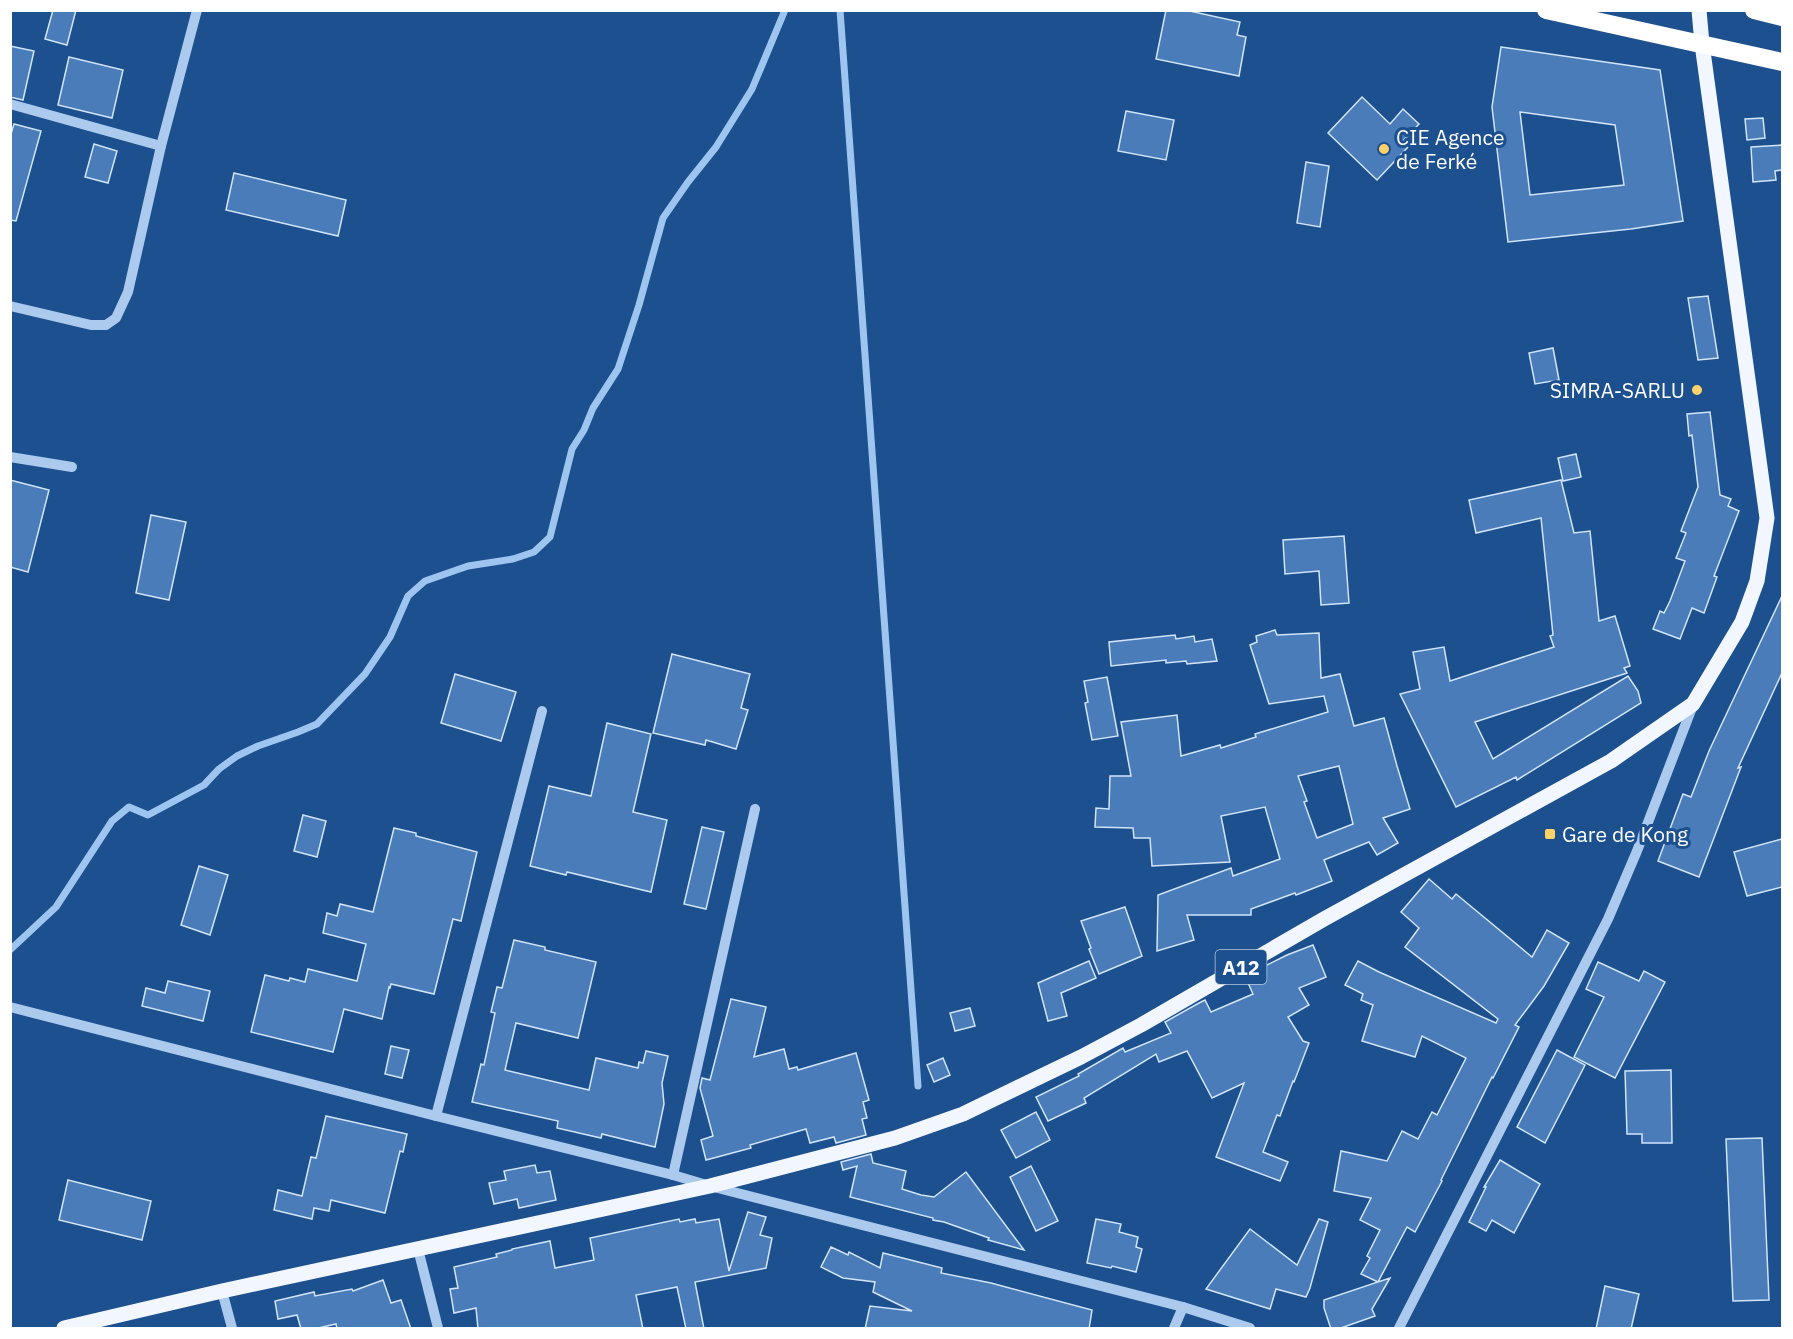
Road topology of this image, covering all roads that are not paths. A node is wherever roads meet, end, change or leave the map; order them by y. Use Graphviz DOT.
graph roads {
  1 [pos="197,10"];
  2 [pos="1546,10"];
  3 [pos="1699,10"];
  4 [pos="1754,10"];
  5 [pos="1782,17"];
  6 [pos="1702,44"];
  7 [pos="1782,62"];
  8 [pos="10,104"];
  9 [pos="161,146"];
  10 [pos="10,306"];
  11 [pos="10,457"];
  12 [pos="72,467"];
  13 [pos="1694,704"];
  14 [pos="542,711"];
  15 [pos="756,809"];
  16 [pos="10,1006"];
  17 [pos="436,1116"];
  18 [pos="673,1174"];
  19 [pos="710,1186"];
  20 [pos="418,1249"];
  21 [pos="222,1291"];
  22 [pos="1183,1307"];
  23 [pos="64,1329"];
  24 [pos="232,1329"];
  25 [pos="438,1329"];
  26 [pos="1174,1329"];
  27 [pos="1250,1329"];
  28 [pos="1399,1329"];
  1 -- 9 [label="street"];
  2 -- 6 [label="highway"];
  3 -- 6 [label="main road, A12"];
  4 -- 5 [label="highway"];
  6 -- 7 [label="highway"];
  6 -- 13 [label="main road, A12"];
  8 -- 9 [label="street"];
  9 -- 10 [label="street"];
  11 -- 12 [label="street"];
  13 -- 19 [label="main road, A12"];
  13 -- 28 [label="street"];
  14 -- 17 [label="street"];
  15 -- 18 [label="street"];
  16 -- 17 [label="street"];
  17 -- 18 [label="street"];
  18 -- 19 [label="street"];
  19 -- 20 [label="main road, A12"];
  19 -- 22 [label="street"];
  20 -- 21 [label="main road, A12"];
  20 -- 25 [label="street"];
  21 -- 23 [label="main road, A12"];
  21 -- 24 [label="street"];
  22 -- 26 [label="street"];
  22 -- 27 [label="street"];
}
